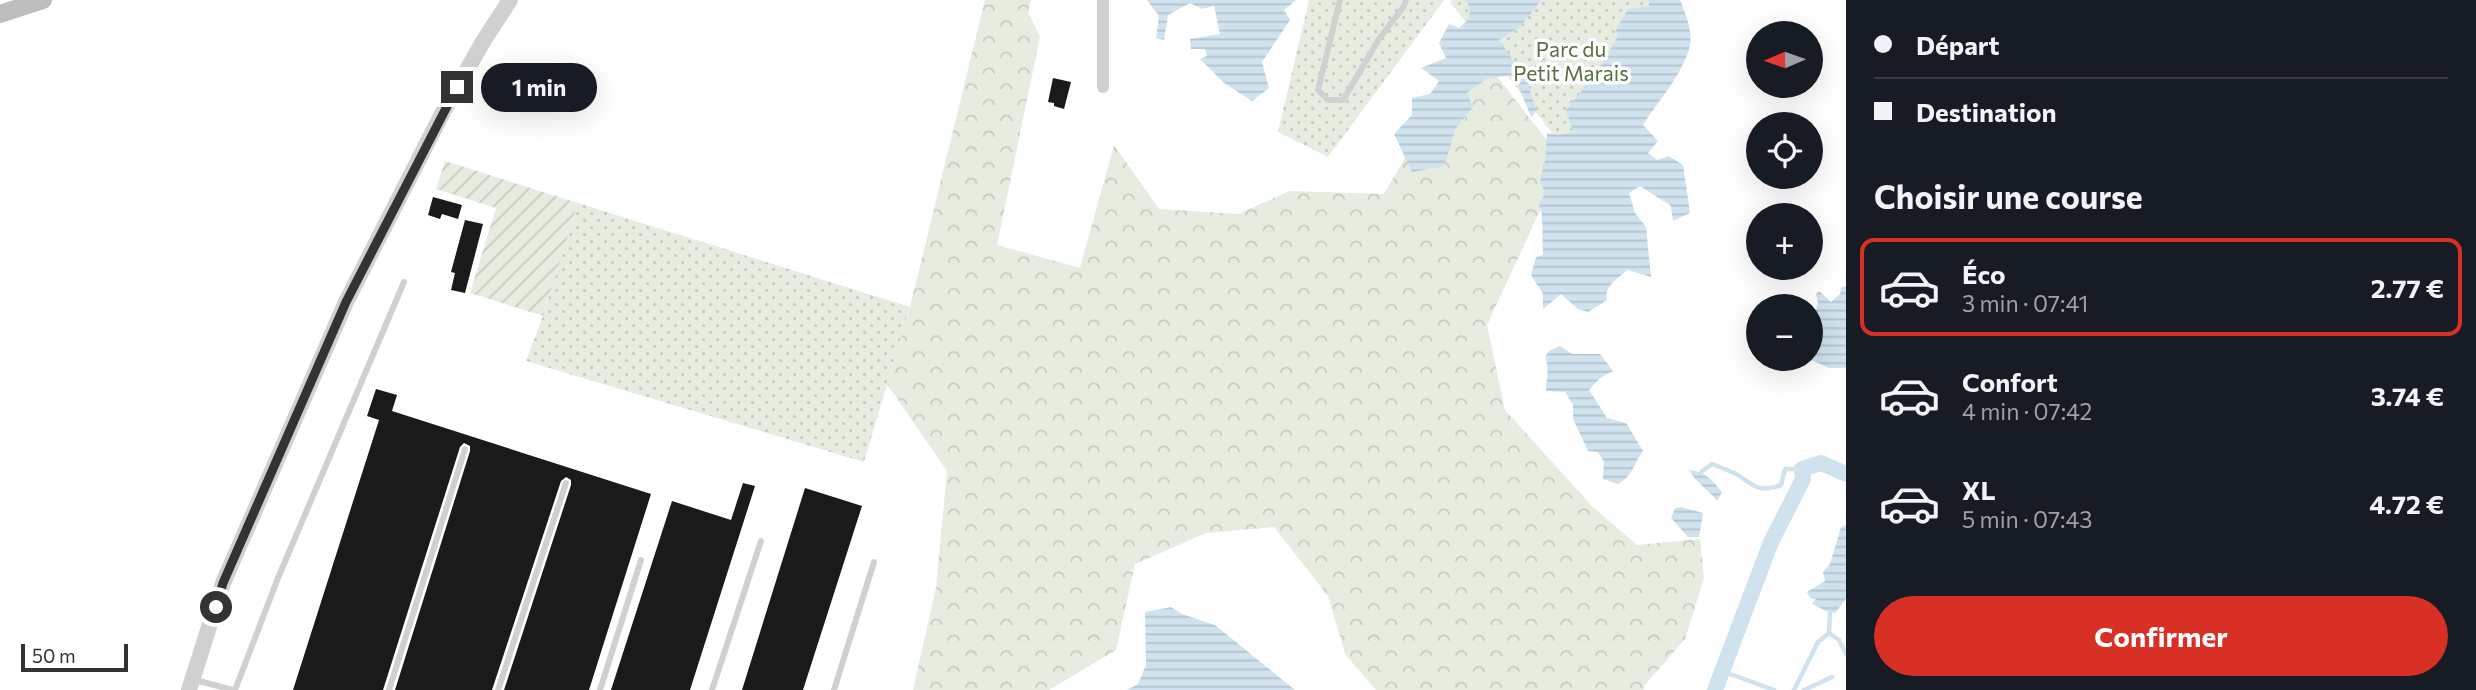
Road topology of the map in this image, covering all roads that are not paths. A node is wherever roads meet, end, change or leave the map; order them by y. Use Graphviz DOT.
graph roads {
  1 [pos="43,0"];
  2 [pos="510,0"];
  3 [pos="1103,0"];
  4 [pos="1340,0"];
  5 [pos="1406,0"];
  6 [pos="0,14"];
  7 [pos="1103,87"];
  8 [pos="404,282"];
  9 [pos="466,449"];
  10 [pos="566,483"];
  11 [pos="761,541"];
  12 [pos="641,560"];
  13 [pos="874,562"];
  14 [pos="191,685"];
  15 [pos="234,690"];
  16 [pos="389,690"];
  17 [pos="498,690"];
  18 [pos="600,690"];
  19 [pos="712,690"];
  20 [pos="834,690"];
  1 -- 6 [label="main road"];
  2 -- 14 [label="street"];
  3 -- 7 [label="street"];
  4 -- 5 [label="lane"];
  8 -- 15 [label="lane"];
  9 -- 16 [label="lane"];
  10 -- 17 [label="lane"];
  11 -- 19 [label="lane"];
  12 -- 18 [label="lane"];
  13 -- 20 [label="lane"];
  14 -- 15 [label="lane"];
}
